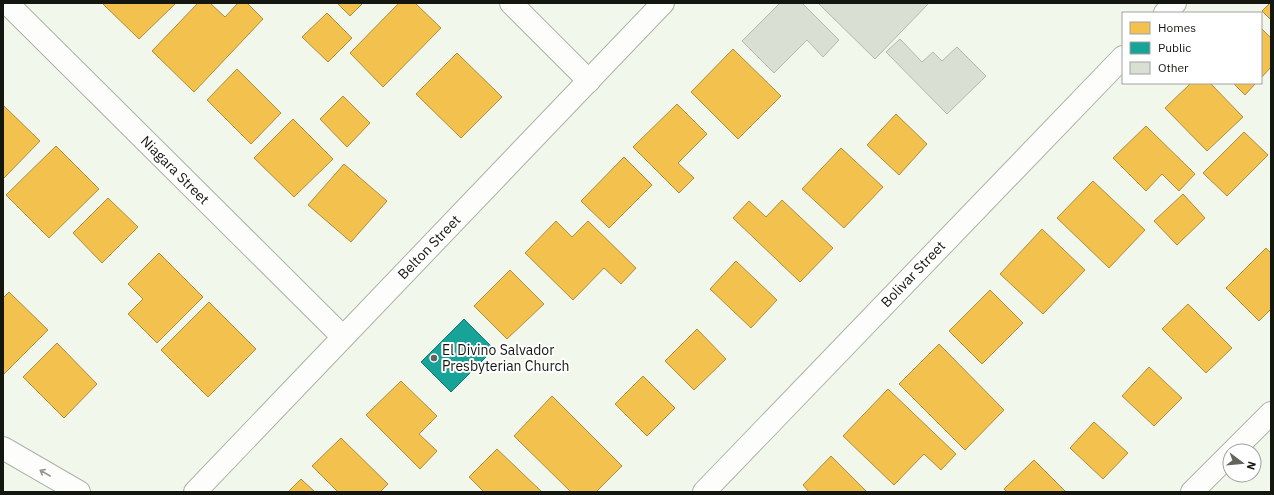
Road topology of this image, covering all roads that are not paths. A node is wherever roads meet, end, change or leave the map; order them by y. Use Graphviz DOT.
graph roads {
  1 [pos="6,3"];
  2 [pos="511,3"];
  3 [pos="663,3"];
  4 [pos="1175,3"];
  5 [pos="1166,12"];
  6 [pos="1122,58"];
  7 [pos="589,81"];
  8 [pos="343,337"];
  9 [pos="1271,413"];
  10 [pos="1241,443"];
  11 [pos="3,448"];
  12 [pos="1222,462"];
  13 [pos="79,492"];
  14 [pos="195,492"];
  15 [pos="704,492"];
  16 [pos="1192,492"];
  1 -- 8 [label="street, Niagara Street"];
  2 -- 7 [label="street"];
  3 -- 7 [label="street, Belton Street"];
  4 -- 5 [label="street"];
  6 -- 15 [label="street, Bolivar Street"];
  7 -- 8 [label="street, Belton Street"];
  8 -- 14 [label="street, Belton Street"];
  9 -- 10 [label="street"];
  13 -- 11 [label="street, one-way"];
  12 -- 16 [label="street"];
}
